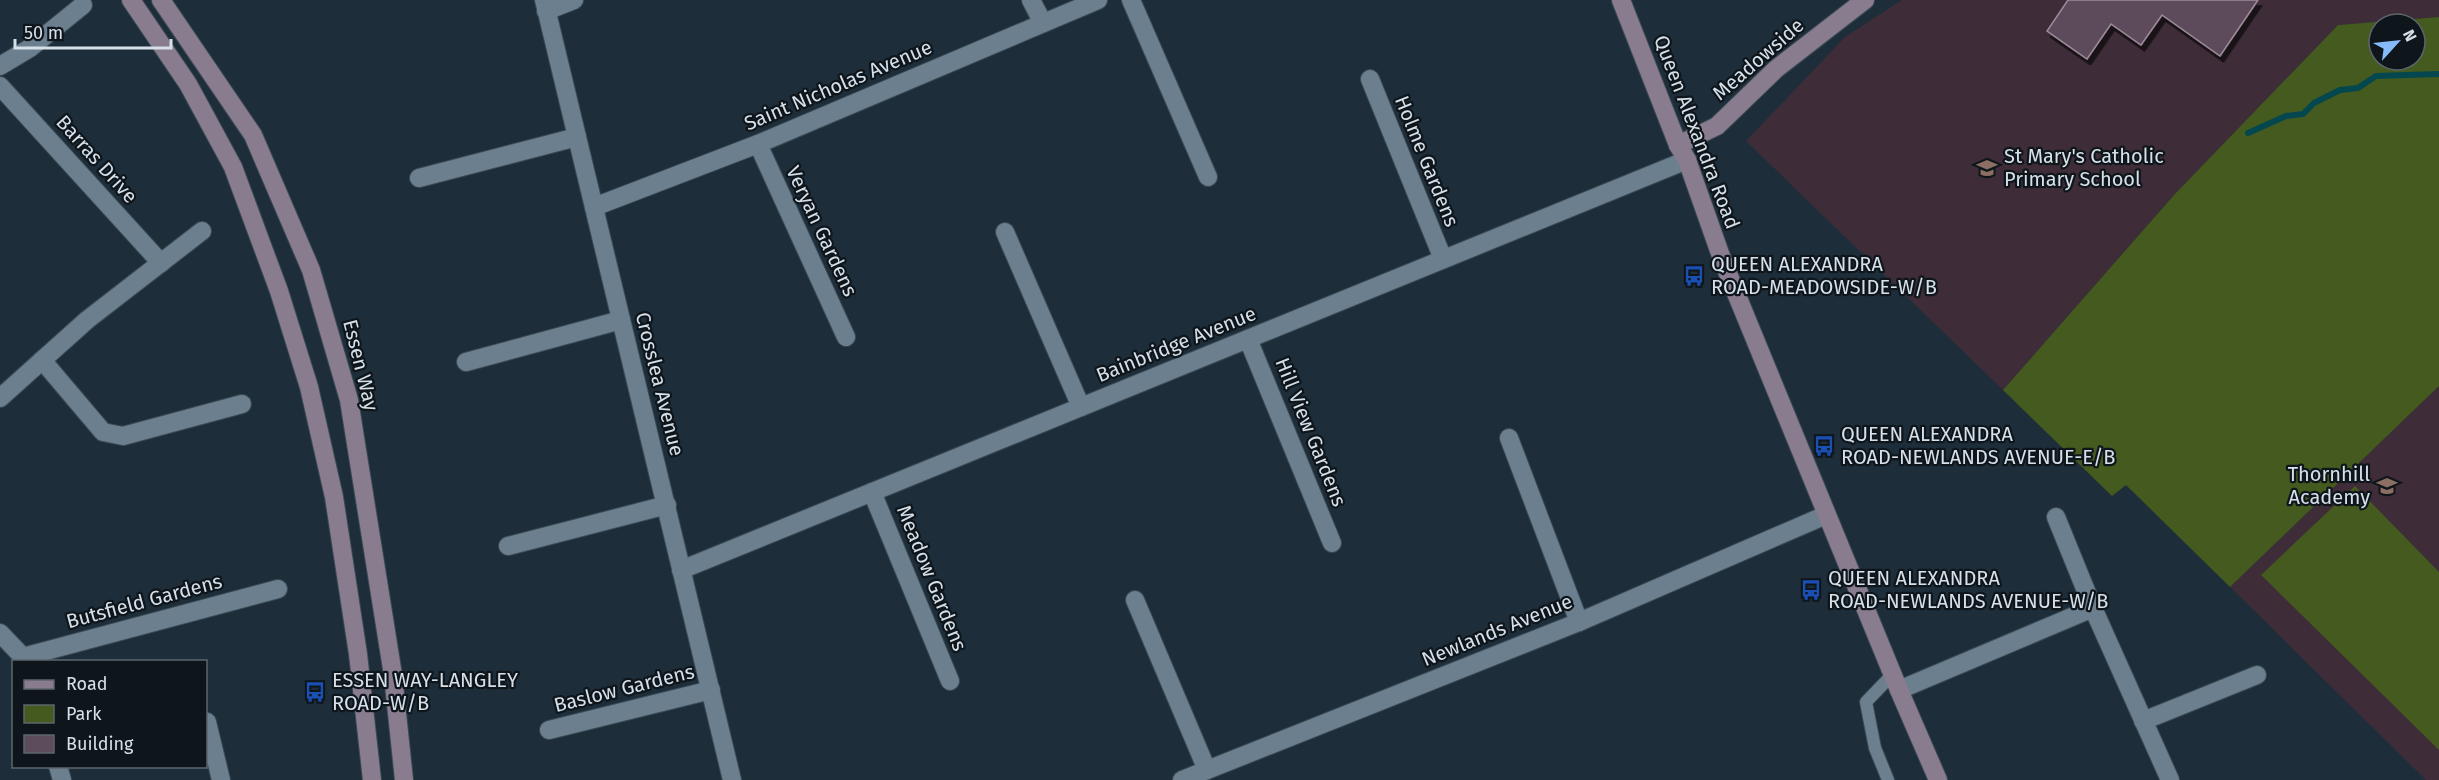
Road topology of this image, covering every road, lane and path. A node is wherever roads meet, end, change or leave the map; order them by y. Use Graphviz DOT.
graph roads {
  1 [pos="131,0"];
  2 [pos="161,0"];
  3 [pos="574,0"];
  4 [pos="1031,0"];
  5 [pos="1098,0"];
  6 [pos="1131,0"];
  7 [pos="1621,0"];
  8 [pos="1865,0"];
  9 [pos="83,4"];
  10 [pos="545,5"];
  11 [pos="1043,23"];
  12 [pos="0,66"];
  13 [pos="1370,79"];
  14 [pos="0,86"];
  15 [pos="577,137"];
  16 [pos="758,144"];
  17 [pos="1682,153"];
  18 [pos="1208,177"];
  19 [pos="419,178"];
  20 [pos="594,207"];
  21 [pos="202,231"];
  22 [pos="1005,232"];
  23 [pos="1443,260"];
  24 [pos="161,262"];
  25 [pos="621,320"];
  26 [pos="846,336"];
  27 [pos="1248,339"];
  28 [pos="42,360"];
  29 [pos="465,362"];
  30 [pos="0,398"];
  31 [pos="242,404"];
  32 [pos="1081,407"];
  33 [pos="1509,438"];
  34 [pos="872,492"];
  35 [pos="667,505"];
  36 [pos="1826,515"];
  37 [pos="2056,517"];
  38 [pos="1332,543"];
  39 [pos="508,546"];
  40 [pos="681,570"];
  41 [pos="278,589"];
  42 [pos="1135,600"];
  43 [pos="2093,608"];
  44 [pos="1579,622"];
  45 [pos="0,633"];
  46 [pos="24,659"];
  47 [pos="2257,675"];
  48 [pos="950,681"];
  49 [pos="1895,683"];
  50 [pos="711,690"];
  51 [pos="2143,721"];
  52 [pos="207,722"];
  53 [pos="549,730"];
  54 [pos="1207,770"];
  55 [pos="221,780"];
  56 [pos="372,780"];
  57 [pos="404,780"];
  58 [pos="732,780"];
  59 [pos="1182,780"];
  60 [pos="1888,780"];
  61 [pos="1938,780"];
  62 [pos="2170,780"];
  1 -- 56 [label="main road"];
  2 -- 57 [label="main road, Essen Way"];
  3 -- 10 [label="street"];
  4 -- 11 [label="street"];
  5 -- 11 [label="street, Saint Nicholas Avenue"];
  6 -- 18 [label="street"];
  7 -- 17 [label="main road, Queen Alexandra Road"];
  8 -- 17 [label="main road, Meadowside"];
  9 -- 12 [label="street"];
  10 -- 15 [label="street, Crosslea Avenue"];
  11 -- 16 [label="street, Saint Nicholas Avenue"];
  13 -- 23 [label="street, Holme Gardens"];
  14 -- 24 [label="street, Barras Drive"];
  15 -- 19 [label="street"];
  15 -- 20 [label="street, Crosslea Avenue"];
  16 -- 20 [label="street, Saint Nicholas Avenue"];
  16 -- 26 [label="street, Veryan Gardens"];
  17 -- 23 [label="street, Bainbridge Avenue"];
  17 -- 36 [label="main road, Queen Alexandra Road"];
  20 -- 25 [label="street, Crosslea Avenue"];
  21 -- 24 [label="street"];
  22 -- 32 [label="street"];
  23 -- 27 [label="street, Bainbridge Avenue"];
  24 -- 28 [label="street"];
  25 -- 29 [label="street"];
  25 -- 35 [label="street, Crosslea Avenue"];
  27 -- 32 [label="street, Bainbridge Avenue"];
  27 -- 38 [label="street, Hill View Gardens"];
  28 -- 30 [label="street"];
  28 -- 31 [label="street"];
  32 -- 34 [label="street, Bainbridge Avenue"];
  33 -- 44 [label="street"];
  34 -- 40 [label="street, Bainbridge Avenue"];
  34 -- 48 [label="street, Meadow Gardens"];
  35 -- 39 [label="street"];
  35 -- 40 [label="street, Crosslea Avenue"];
  36 -- 44 [label="street, Newlands Avenue"];
  36 -- 49 [label="main road, Queen Alexandra Road"];
  37 -- 43 [label="street"];
  40 -- 50 [label="street, Crosslea Avenue"];
  41 -- 46 [label="street, Butsfield Gardens"];
  42 -- 54 [label="street"];
  43 -- 49 [label="street"];
  43 -- 51 [label="street"];
  44 -- 54 [label="street, Newlands Avenue"];
  45 -- 46 [label="street"];
  47 -- 51 [label="street"];
  49 -- 60 [label="lane"];
  49 -- 61 [label="main road, Queen Alexandra Road"];
  50 -- 53 [label="street, Baslow Gardens"];
  50 -- 58 [label="street, Crosslea Avenue"];
  51 -- 62 [label="street"];
  52 -- 55 [label="street"];
  54 -- 59 [label="street, Newlands Avenue"];
}
